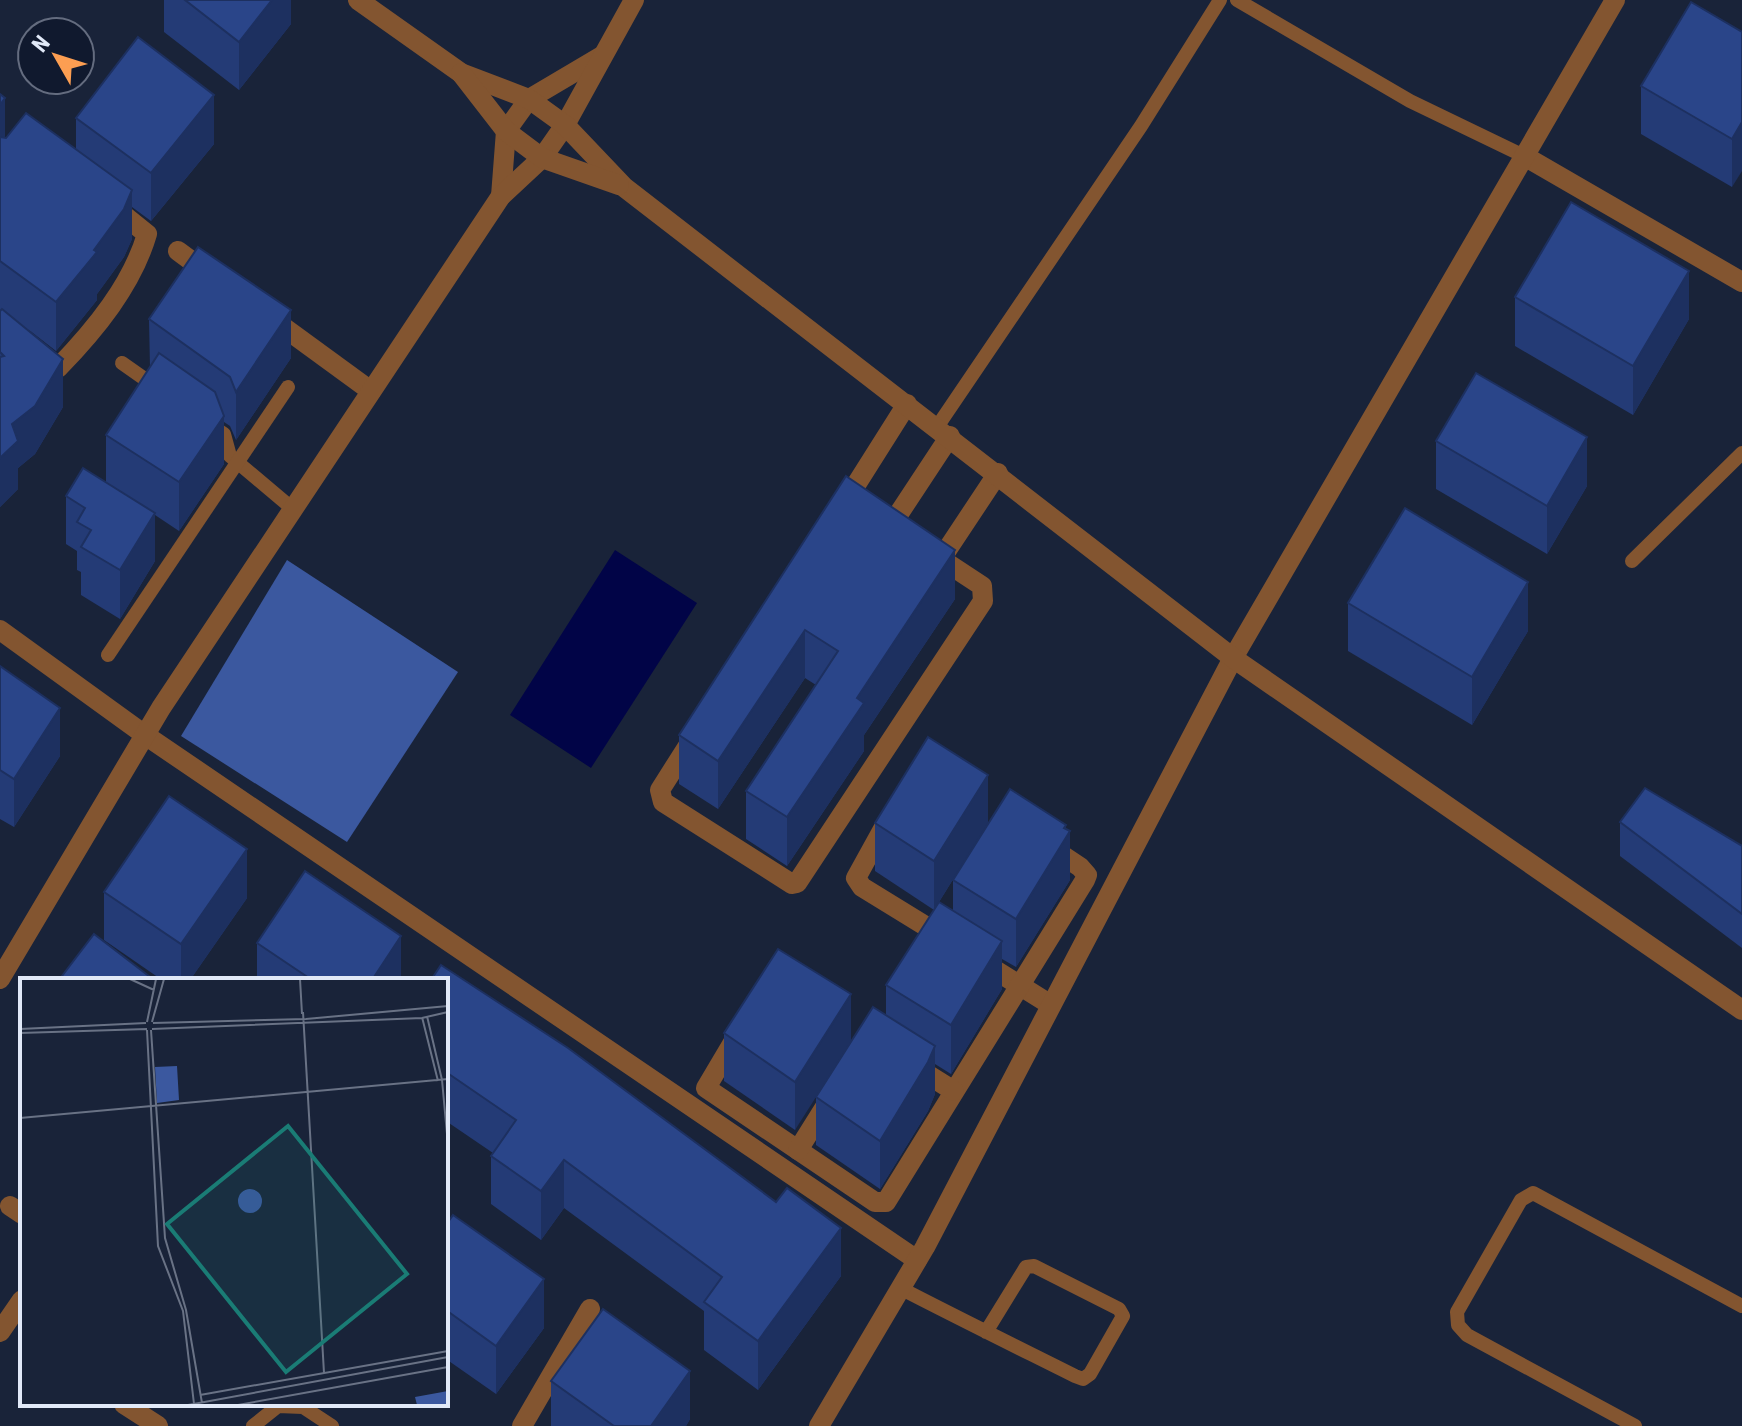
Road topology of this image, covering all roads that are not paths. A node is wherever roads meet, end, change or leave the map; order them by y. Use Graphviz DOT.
graph roads {
  1 [pos="358,0"];
  2 [pos="634,0"];
  3 [pos="1220,0"];
  4 [pos="1237,0"];
  5 [pos="1615,0"];
  6 [pos="600,57"];
  7 [pos="461,73"];
  8 [pos="529,99"];
  9 [pos="565,125"];
  10 [pos="506,131"];
  11 [pos="1524,156"];
  12 [pos="542,158"];
  13 [pos="624,187"];
  14 [pos="92,192"];
  15 [pos="501,196"];
  16 [pos="178,251"];
  17 [pos="1742,282"];
  18 [pos="229,288"];
  19 [pos="255,307"];
  20 [pos="0,338"];
  21 [pos="122,363"];
  22 [pos="288,387"];
  23 [pos="371,391"];
  24 [pos="173,398"];
  25 [pos="907,404"];
  26 [pos="199,416"];
  27 [pos="943,431"];
  28 [pos="1742,453"];
  29 [pos="238,463"];
  30 [pos="998,473"];
  31 [pos="293,509"];
  32 [pos="1632,561"];
  33 [pos="0,630"];
  34 [pos="108,655"];
  35 [pos="1233,658"];
  36 [pos="705,720"];
  37 [pos="145,735"];
  38 [pos="902,798"];
  39 [pos="1031,835"];
  40 [pos="2,972"];
  41 [pos="1020,985"];
  42 [pos="1051,1005"];
  43 [pos="1742,1010"];
  44 [pos="751,1013"];
  45 [pos="894,1053"];
  46 [pos="838,1088"];
  47 [pos="954,1091"];
  48 [pos="798,1150"];
  49 [pos="917,1260"];
  50 [pos="900,1288"];
  51 [pos="20,1303"];
  52 [pos="1742,1306"];
  53 [pos="590,1309"];
  54 [pos="1,1327"];
  55 [pos="986,1332"];
  56 [pos="20,1337"];
  57 [pos="127,1406"];
  58 [pos="158,1426"];
  59 [pos="253,1426"];
  60 [pos="332,1426"];
  61 [pos="522,1426"];
  62 [pos="819,1426"];
  63 [pos="1635,1426"];
  1 -- 7 [label="street"];
  2 -- 6 [label="street"];
  3 -- 27 [label="lane"];
  4 -- 11 [label="lane"];
  5 -- 11 [label="street"];
  6 -- 8 [label="street"];
  6 -- 9 [label="street"];
  7 -- 8 [label="street"];
  7 -- 10 [label="street"];
  8 -- 9 [label="street"];
  8 -- 10 [label="street"];
  9 -- 12 [label="street"];
  9 -- 13 [label="street"];
  10 -- 12 [label="street"];
  10 -- 15 [label="street"];
  11 -- 17 [label="street"];
  11 -- 35 [label="street"];
  12 -- 13 [label="street"];
  12 -- 15 [label="street"];
  13 -- 25 [label="street"];
  14 -- 20 [label="street"];
  15 -- 23 [label="street"];
  16 -- 18 [label="street"];
  19 -- 23 [label="street"];
  21 -- 24 [label="lane"];
  22 -- 29 [label="lane"];
  23 -- 31 [label="street"];
  25 -- 27 [label="street"];
  25 -- 27 [label="street"];
  26 -- 29 [label="lane"];
  27 -- 30 [label="street"];
  28 -- 32 [label="lane"];
  29 -- 31 [label="lane"];
  29 -- 34 [label="lane"];
  30 -- 35 [label="street"];
  30 -- 36 [label="street"];
  31 -- 37 [label="street"];
  33 -- 37 [label="street"];
  35 -- 42 [label="street"];
  35 -- 43 [label="street"];
  37 -- 40 [label="street"];
  37 -- 49 [label="street"];
  38 -- 41 [label="street"];
  39 -- 41 [label="street"];
  41 -- 42 [label="street"];
  41 -- 47 [label="street"];
  42 -- 49 [label="street"];
  44 -- 48 [label="street"];
  45 -- 47 [label="street"];
  46 -- 48 [label="street"];
  47 -- 48 [label="street"];
  49 -- 50 [label="street"];
  50 -- 55 [label="lane"];
  50 -- 62 [label="street"];
  51 -- 54 [label="street"];
  52 -- 63 [label="lane"];
  53 -- 61 [label="street"];
  54 -- 56 [label="street"];
  55 -- 55 [label="lane"];
  57 -- 58 [label="street"];
  59 -- 60 [label="lane"];
}
